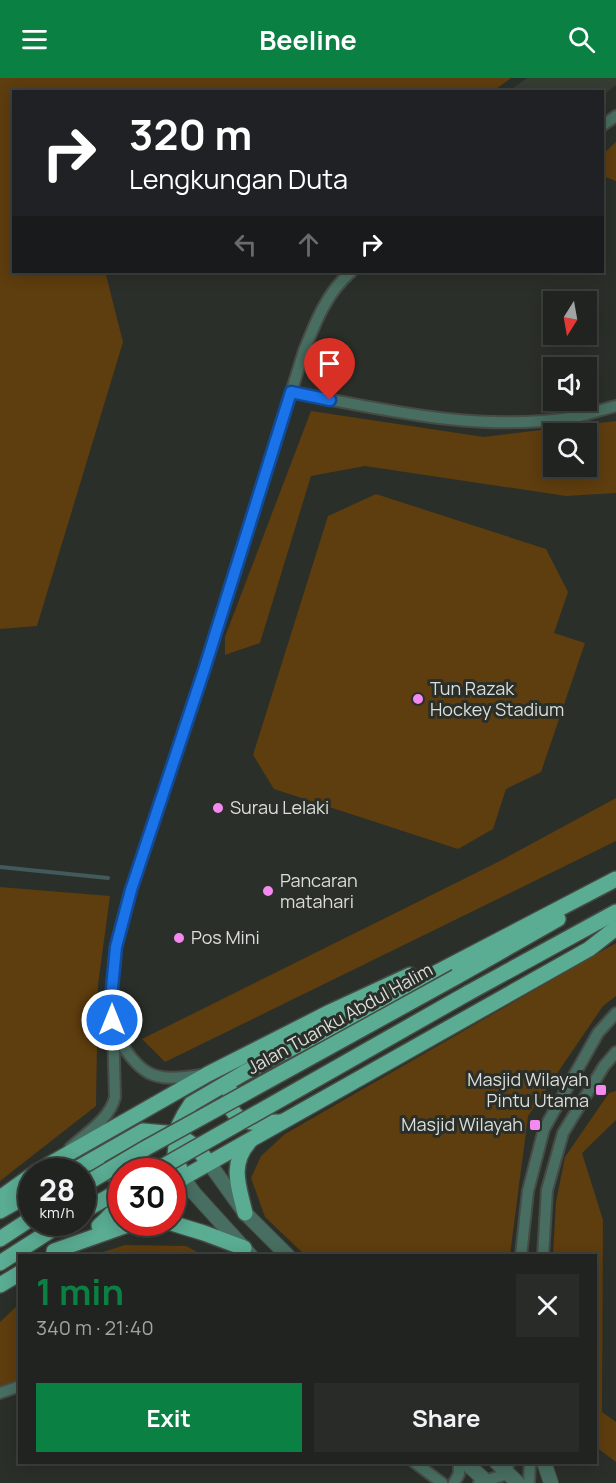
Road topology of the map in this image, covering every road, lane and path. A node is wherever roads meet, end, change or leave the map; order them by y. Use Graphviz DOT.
graph roads {
  1 [pos="350,273"];
  2 [pos="291,392"];
  3 [pos="616,406"];
  4 [pos="616,881"];
  5 [pos="616,912"];
  6 [pos="616,928"];
  7 [pos="512,932"];
  8 [pos="616,1013"];
  9 [pos="114,1032"];
  10 [pos="616,1052"];
  11 [pos="244,1073"];
  12 [pos="207,1074"];
  13 [pos="283,1122"];
  14 [pos="177,1134"];
  15 [pos="249,1142"];
  16 [pos="58,1158"];
  17 [pos="96,1158"];
  18 [pos="175,1158"];
  19 [pos="178,1158"];
  20 [pos="209,1163"];
  21 [pos="96,1170"];
  22 [pos="186,1176"];
  23 [pos="96,1178"];
  24 [pos="18,1185"];
  25 [pos="186,1187"];
  26 [pos="0,1198"];
  27 [pos="18,1200"];
  28 [pos="0,1210"];
  29 [pos="245,1213"];
  30 [pos="108,1221"];
  31 [pos="99,1226"];
  32 [pos="18,1227"];
  33 [pos="186,1228"];
  34 [pos="108,1232"];
  35 [pos="42,1236"];
  36 [pos="0,1239"];
  37 [pos="248,1252"];
  38 [pos="51,1253"];
  39 [pos="286,1254"];
  40 [pos="521,1254"];
  41 [pos="543,1254"];
  42 [pos="0,1263"];
  43 [pos="18,1274"];
  44 [pos="0,1285"];
  45 [pos="18,1387"];
  46 [pos="0,1393"];
  47 [pos="417,1464"];
  48 [pos="459,1464"];
  49 [pos="467,1464"];
  50 [pos="530,1464"];
  51 [pos="545,1464"];
  52 [pos="507,1468"];
  53 [pos="484,1482"];
  54 [pos="442,1483"];
  55 [pos="454,1483"];
  56 [pos="518,1483"];
  57 [pos="529,1483"];
  58 [pos="550,1483"];
  1 -- 2 [label="street"];
  2 -- 3 [label="street"];
  2 -- 9 [label="street"];
  4 -- 7 [label="main road"];
  4 -- 23 [label="main road, Jalan Tuanku Abdul Halim, bridge"];
  5 -- 19 [label="main road, bridge"];
  6 -- 13 [label="main road"];
  7 -- 11 [label="main road"];
  7 -- 12 [label="main road, Jalan Tuanku Abdul Halim"];
  8 -- 40 [label="street"];
  9 -- 12 [label="street"];
  9 -- 16 [label="street"];
  10 -- 41 [label="street"];
  11 -- 13 [label="main road"];
  11 -- 14 [label="main road"];
  12 -- 16 [label="main road, Jalan Tuanku Abdul Halim"];
  13 -- 15 [label="main road"];
  14 -- 17 [label="main road"];
  14 -- 18 [label="main road"];
  14 -- 20 [label="main road"];
  15 -- 20 [label="main road"];
  15 -- 29 [label="main road"];
  20 -- 22 [label="main road"];
  20 -- 29 [label="street"];
  21 -- 31 [label="main road"];
  24 -- 26 [label="main road"];
  25 -- 37 [label="street"];
  27 -- 28 [label="main road"];
  29 -- 39 [label="street"];
  30 -- 31 [label="main road"];
  31 -- 38 [label="main road"];
  32 -- 36 [label="main road"];
  33 -- 37 [label="main road"];
  34 -- 38 [label="main road"];
  35 -- 42 [label="main road"];
  43 -- 44 [label="main road"];
  45 -- 46 [label="street"];
  47 -- 54 [label="street"];
  48 -- 55 [label="street"];
  49 -- 53 [label="street"];
  50 -- 57 [label="street"];
  51 -- 58 [label="street"];
  52 -- 53 [label="street"];
  52 -- 56 [label="street"];
}
